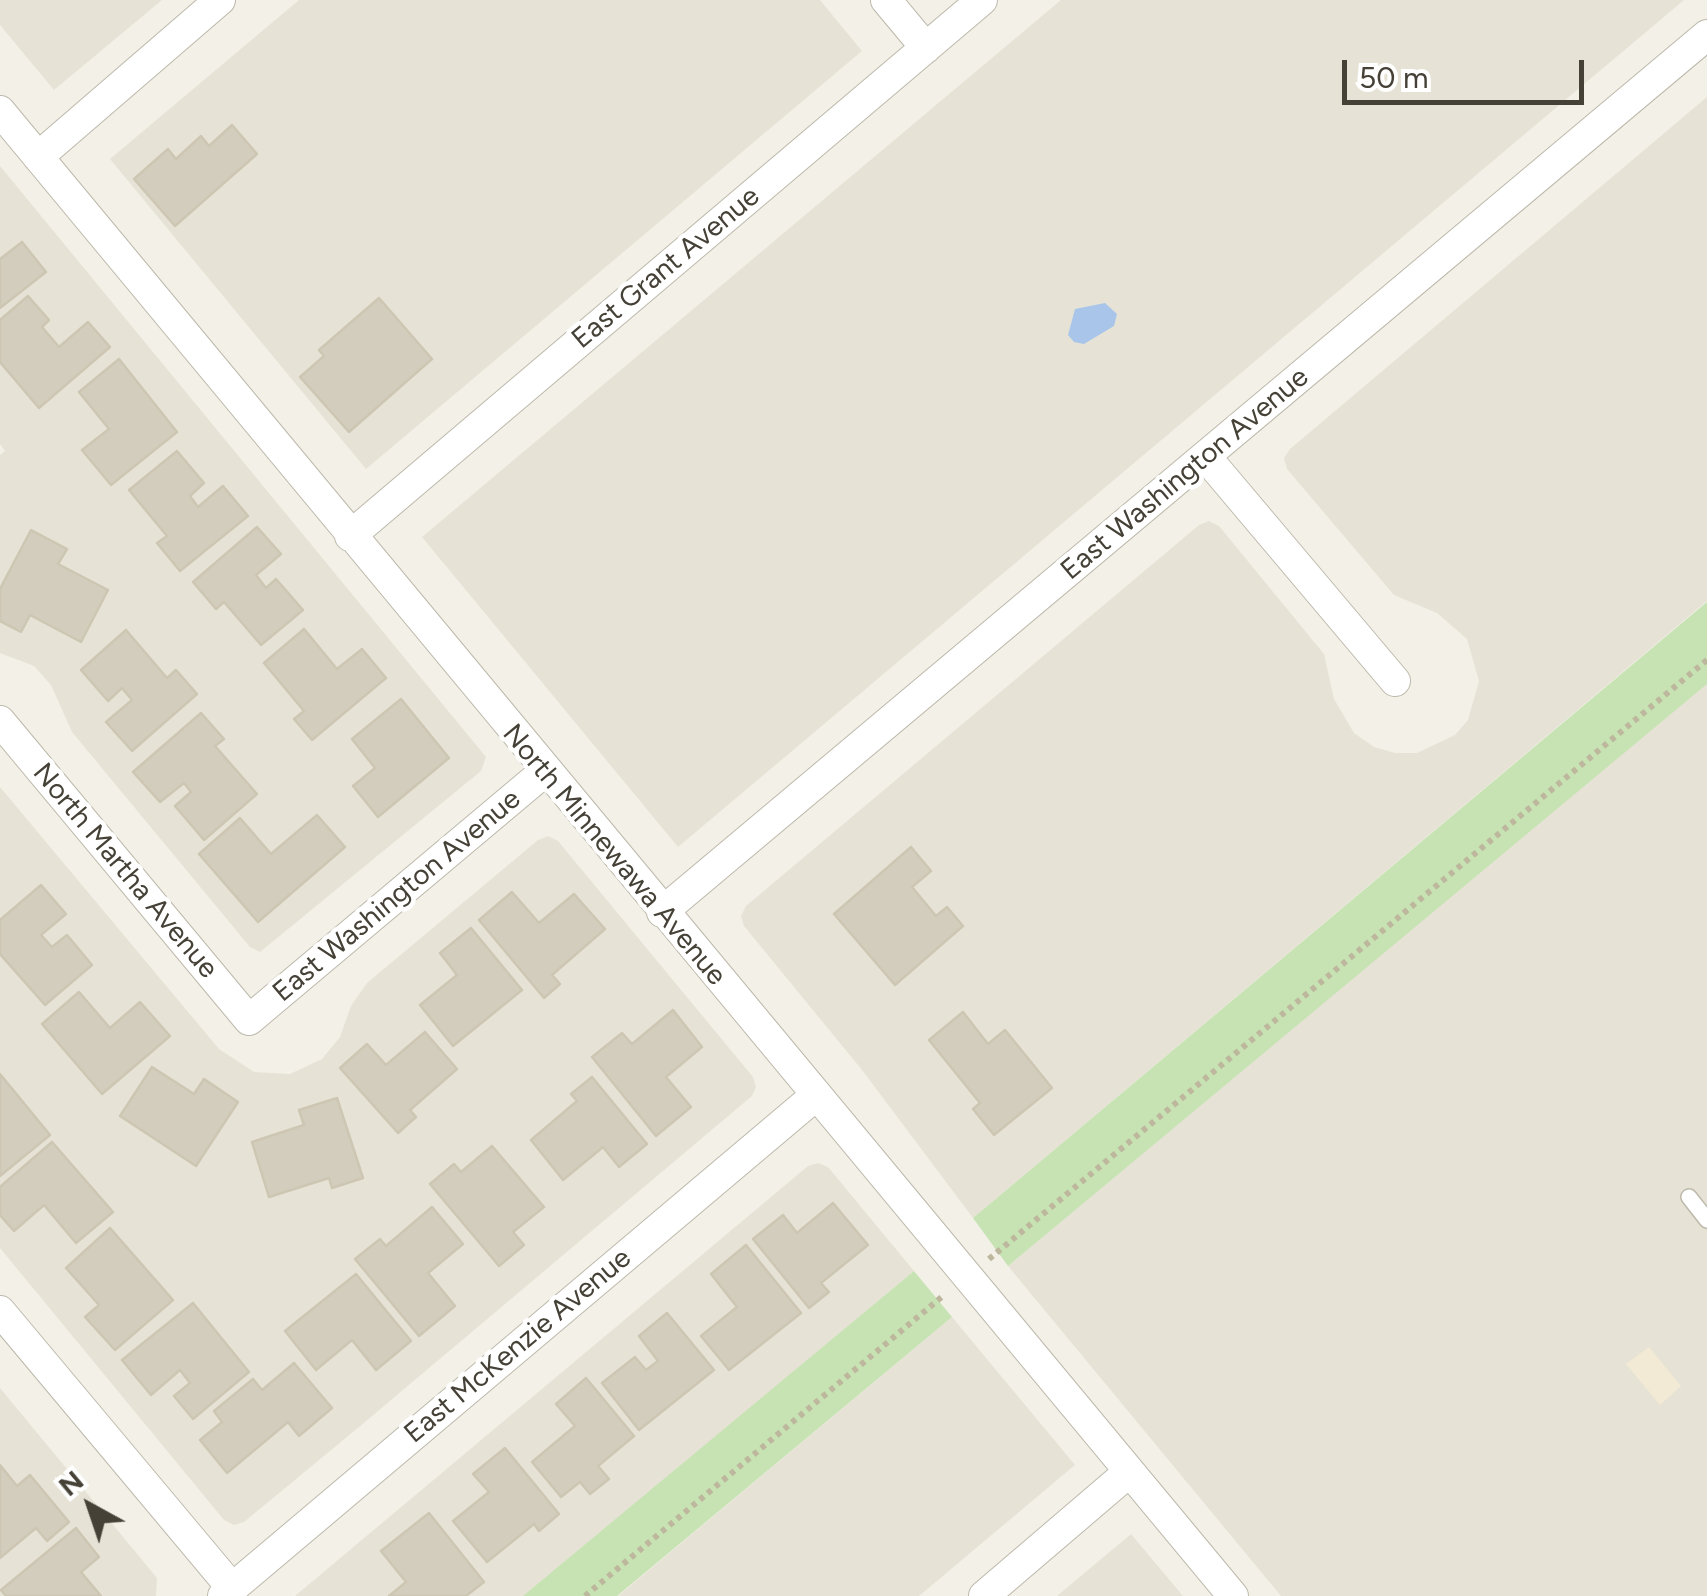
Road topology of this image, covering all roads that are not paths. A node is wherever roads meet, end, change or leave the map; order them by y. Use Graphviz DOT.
graph roads {
  1 [pos="220,0"];
  2 [pos="886,0"];
  3 [pos="982,0"];
  4 [pos="1707,34"];
  5 [pos="926,48"];
  6 [pos="0,111"];
  7 [pos="38,157"];
  8 [pos="1206,457"];
  9 [pos="350,536"];
  10 [pos="1395,682"];
  11 [pos="0,721"];
  12 [pos="544,772"];
  13 [pos="662,912"];
  14 [pos="249,1020"];
  15 [pos="814,1096"];
  16 [pos="1689,1197"];
  17 [pos="1707,1220"];
  18 [pos="0,1311"];
  19 [pos="1130,1472"];
  20 [pos="227,1592"];
  21 [pos="984,1596"];
  22 [pos="1232,1596"];
  1 -- 7 [label="street"];
  2 -- 5 [label="street"];
  3 -- 5 [label="street, East Grant Avenue"];
  4 -- 8 [label="street, East Washington Avenue"];
  5 -- 9 [label="street, East Grant Avenue"];
  6 -- 7 [label="street, North Minnewawa Avenue"];
  7 -- 9 [label="street, North Minnewawa Avenue"];
  8 -- 10 [label="street"];
  8 -- 13 [label="street, East Washington Avenue"];
  9 -- 12 [label="street, North Minnewawa Avenue"];
  11 -- 14 [label="street, North Martha Avenue"];
  12 -- 13 [label="street, North Minnewawa Avenue"];
  12 -- 14 [label="street, East Washington Avenue"];
  13 -- 15 [label="street, North Minnewawa Avenue"];
  15 -- 19 [label="street, North Minnewawa Avenue"];
  15 -- 20 [label="street, East McKenzie Avenue"];
  16 -- 17 [label="lane"];
  18 -- 20 [label="street"];
  19 -- 21 [label="street"];
  19 -- 22 [label="street, North Minnewawa Avenue"];
}
